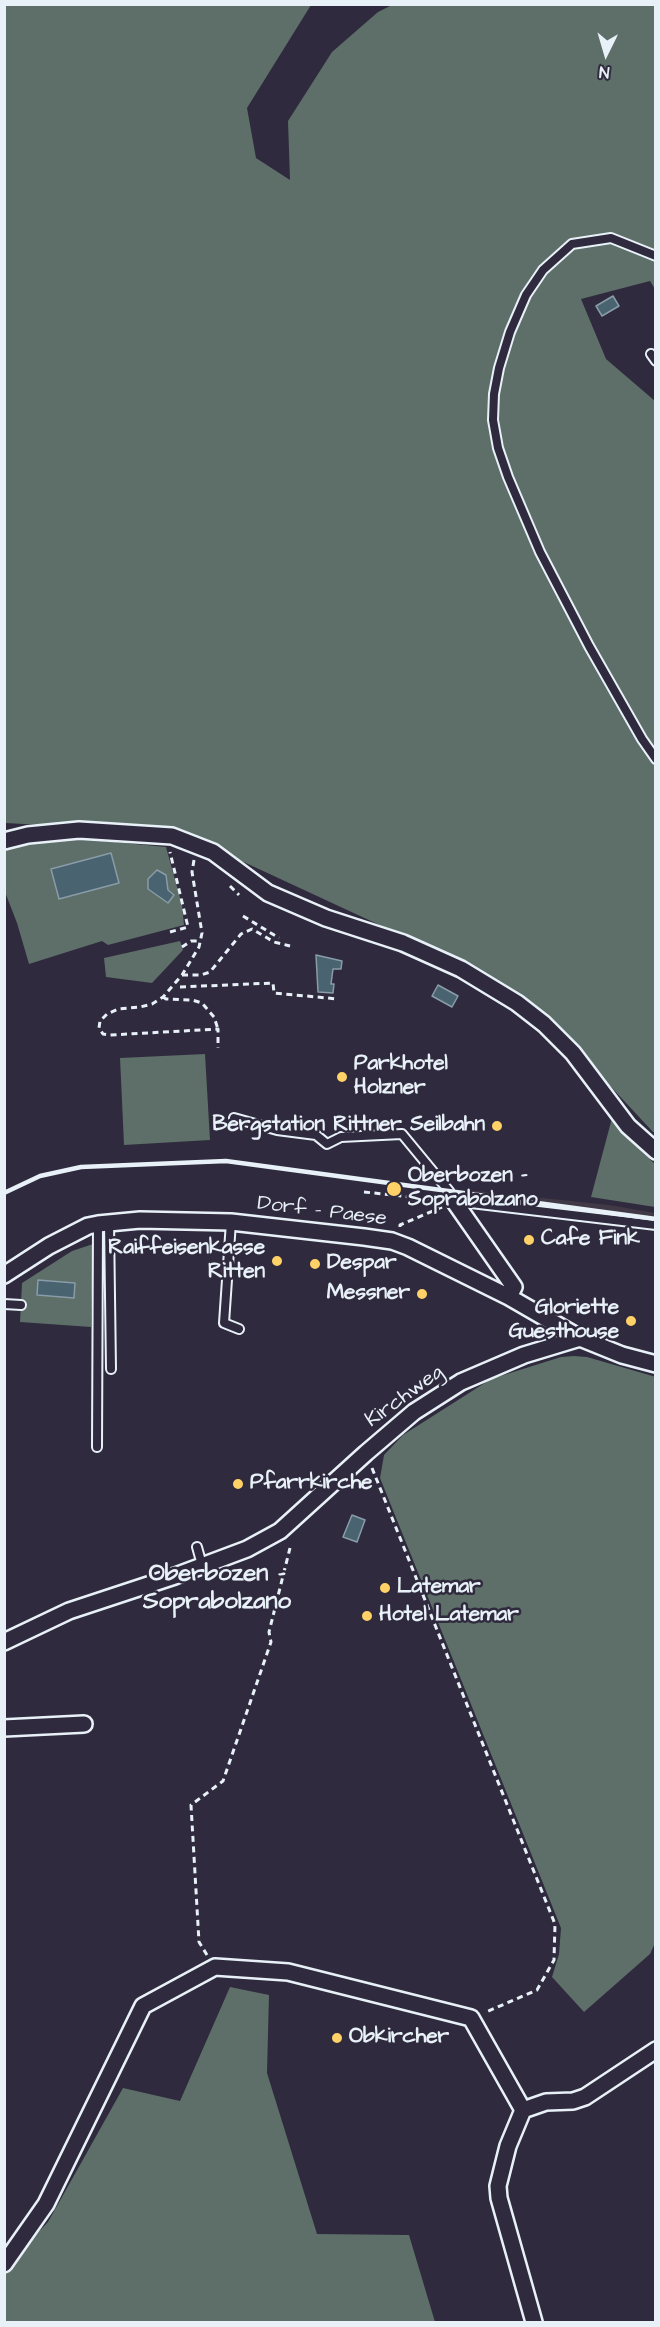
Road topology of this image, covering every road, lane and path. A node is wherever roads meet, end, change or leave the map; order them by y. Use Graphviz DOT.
graph roads {
  1 [pos="656,256"];
  2 [pos="656,759"];
  3 [pos="166,836"];
  4 [pos="4,841"];
  5 [pos="198,860"];
  6 [pos="223,879"];
  7 [pos="239,895"];
  8 [pos="243,915"];
  9 [pos="170,932"];
  10 [pos="279,938"];
  11 [pos="201,940"];
  12 [pos="290,946"];
  13 [pos="182,947"];
  14 [pos="182,975"];
  15 [pos="180,987"];
  16 [pos="164,997"];
  17 [pos="338,999"];
  18 [pos="218,1029"];
  19 [pos="218,1048"];
  20 [pos="234,1118"];
  21 [pos="656,1152"];
  22 [pos="364,1192"];
  23 [pos="454,1201"];
  24 [pos="231,1222"];
  25 [pos="104,1223"];
  26 [pos="656,1225"];
  27 [pos="400,1228"];
  28 [pos="5,1275"];
  29 [pos="4,1283"];
  30 [pos="509,1297"];
  31 [pos="4,1304"];
  32 [pos="21,1305"];
  33 [pos="239,1329"];
  34 [pos="580,1338"];
  35 [pos="656,1364"];
  36 [pos="111,1369"];
  37 [pos="97,1447"];
  38 [pos="366,1453"];
  39 [pos="197,1547"];
  40 [pos="290,1548"];
  41 [pos="202,1565"];
  42 [pos="273,1592"];
  43 [pos="280,1593"];
  44 [pos="4,1642"];
  45 [pos="84,1725"];
  46 [pos="4,1728"];
  47 [pos="215,1967"];
  48 [pos="471,2018"];
  49 [pos="656,2050"];
  50 [pos="523,2110"];
  51 [pos="4,2264"];
  52 [pos="534,2322"];
  1 -- 2 [label="lane"];
  3 -- 4 [label="street"];
  3 -- 9 [label="path"];
  3 -- 21 [label="street"];
  5 -- 11 [label="path"];
  6 -- 7 [label="path"];
  8 -- 10 [label="path"];
  11 -- 13 [label="path"];
  11 -- 14 [label="path"];
  12 -- 14 [label="path"];
  14 -- 16 [label="path"];
  15 -- 17 [label="path"];
  16 -- 18 [label="path"];
  16 -- 18 [label="path"];
  18 -- 19 [label="path"];
  20 -- 23 [label="lane"];
  22 -- 23 [label="path"];
  23 -- 26 [label="lane"];
  23 -- 27 [label="path"];
  23 -- 30 [label="street"];
  24 -- 25 [label="street, Dorf - Paese"];
  24 -- 30 [label="street, Dorf - Paese"];
  24 -- 33 [label="lane"];
  25 -- 28 [label="street, Dorf - Paese"];
  25 -- 36 [label="lane"];
  25 -- 37 [label="lane"];
  28 -- 29 [label="lane"];
  30 -- 34 [label="street, Dorf - Paese"];
  31 -- 32 [label="lane"];
  34 -- 35 [label="street, Dorf - Paese"];
  34 -- 38 [label="street, Kirchweg"];
  38 -- 41 [label="street, Kirchweg"];
  38 -- 48 [label="path"];
  39 -- 41 [label="lane"];
  40 -- 43 [label="path"];
  41 -- 44 [label="street, Kirchweg"];
  42 -- 43 [label="path"];
  43 -- 47 [label="path"];
  45 -- 46 [label="street"];
  47 -- 48 [label="street"];
  47 -- 51 [label="street"];
  48 -- 50 [label="street"];
  49 -- 50 [label="street"];
  50 -- 52 [label="street"];
}
